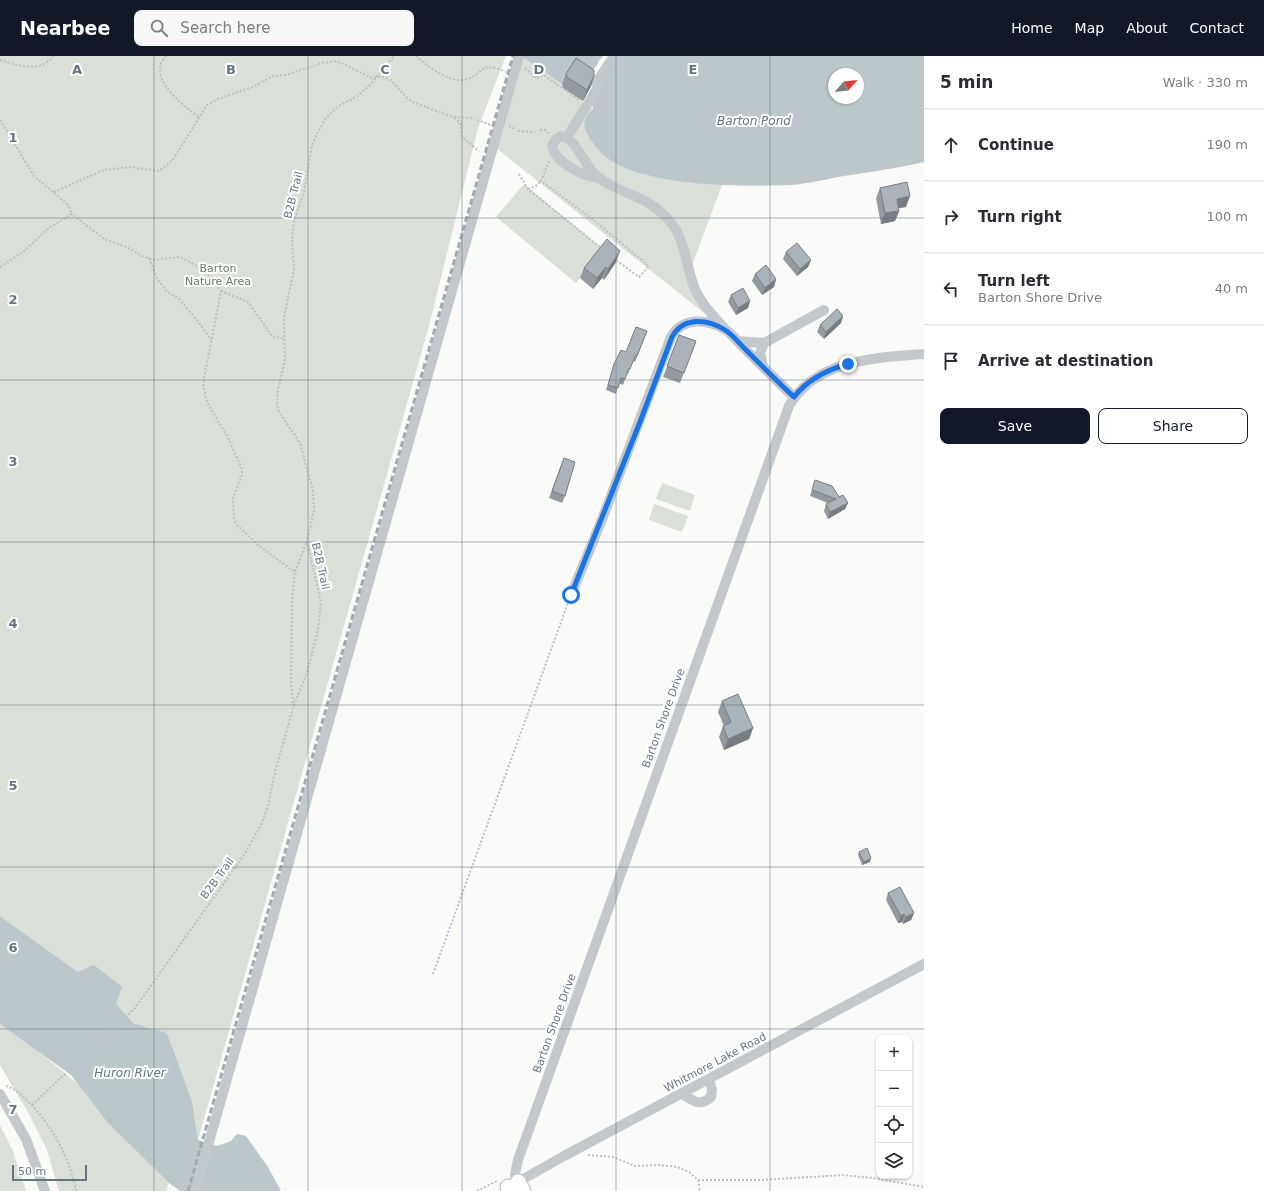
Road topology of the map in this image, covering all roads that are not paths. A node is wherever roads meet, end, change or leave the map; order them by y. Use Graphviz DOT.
graph roads {
  1 [pos="614,56"];
  2 [pos="519,57"];
  3 [pos="567,138"];
  4 [pos="600,178"];
  5 [pos="824,310"];
  6 [pos="727,331"];
  7 [pos="737,341"];
  8 [pos="764,343"];
  9 [pos="924,354"];
  10 [pos="763,367"];
  11 [pos="794,397"];
  12 [pos="571,595"];
  13 [pos="924,964"];
  14 [pos="709,1079"];
  15 [pos="682,1093"];
  16 [pos="0,1094"];
  17 [pos="515,1188"];
  18 [pos="45,1191"];
  19 [pos="195,1191"];
  1 -- 3 [label="street"];
  2 -- 19 [label="street"];
  3 -- 4 [label="street"];
  3 -- 4 [label="street"];
  4 -- 6 [label="street"];
  5 -- 8 [label="street"];
  6 -- 7 [label="street"];
  6 -- 12 [label="street"];
  7 -- 8 [label="street"];
  7 -- 10 [label="street"];
  8 -- 10 [label="street"];
  9 -- 11 [label="street, Barton Shore Drive"];
  10 -- 11 [label="street"];
  11 -- 17 [label="street, Barton Shore Drive"];
  13 -- 14 [label="street, Whitmore Lake Road"];
  14 -- 15 [label="street, Whitmore Lake Road"];
  14 -- 15 [label="street"];
  15 -- 17 [label="street, Whitmore Lake Road"];
  16 -- 18 [label="street"];
}
